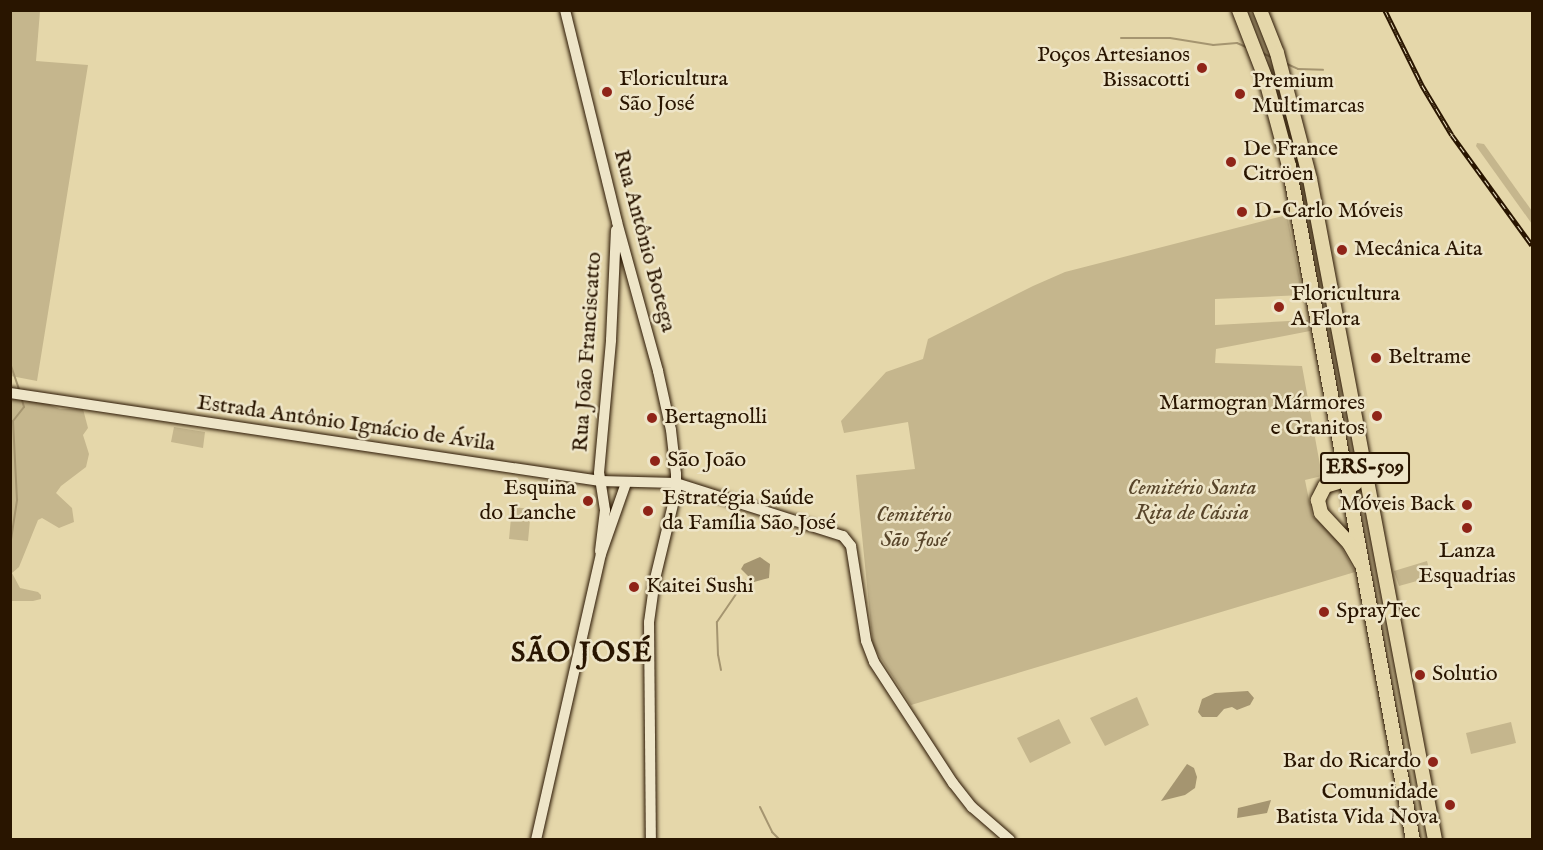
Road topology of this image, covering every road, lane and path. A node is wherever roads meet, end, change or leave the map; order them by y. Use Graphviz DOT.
graph roads {
  1 [pos="565,10"];
  2 [pos="1239,10"];
  3 [pos="1260,10"];
  4 [pos="1265,76"];
  5 [pos="1304,157"];
  6 [pos="617,222"];
  7 [pos="10,393"];
  8 [pos="1348,479"];
  9 [pos="600,481"];
  10 [pos="626,483"];
  11 [pos="676,483"];
  12 [pos="601,554"];
  13 [pos="1365,570"];
  14 [pos="1405,681"];
  15 [pos="536,840"];
  16 [pos="651,840"];
  17 [pos="1010,840"];
  18 [pos="1413,840"];
  19 [pos="1435,840"];
  1 -- 6 [label="street, Rua Antônio Botega"];
  2 -- 4 [label="highway, ERS-509"];
  3 -- 5 [label="highway, ERS-509"];
  4 -- 5 [label="highway"];
  4 -- 8 [label="highway, ERS-509"];
  5 -- 14 [label="highway, ERS-509"];
  6 -- 9 [label="street, Rua João Franciscatto"];
  6 -- 11 [label="street, Rua Antônio Botega"];
  7 -- 9 [label="street, Estrada Antônio Ignácio de Ávila"];
  8 -- 13 [label="highway, ERS-509"];
  8 -- 13 [label="highway"];
  8 -- 14 [label="highway"];
  9 -- 10 [label="street, Estrada Antônio Ignácio de Ávila"];
  9 -- 12 [label="street, Rua João Franciscatto"];
  10 -- 11 [label="street, Estrada Antônio Ignácio de Ávila"];
  10 -- 12 [label="street, Rua João Franciscatto"];
  11 -- 16 [label="street, Rua Antônio Botega"];
  11 -- 17 [label="street, Estrada Antônio Ignácio de Ávila"];
  12 -- 15 [label="street, Rua João Franciscatto"];
  13 -- 18 [label="highway, ERS-509"];
  14 -- 19 [label="highway, ERS-509"];
}
